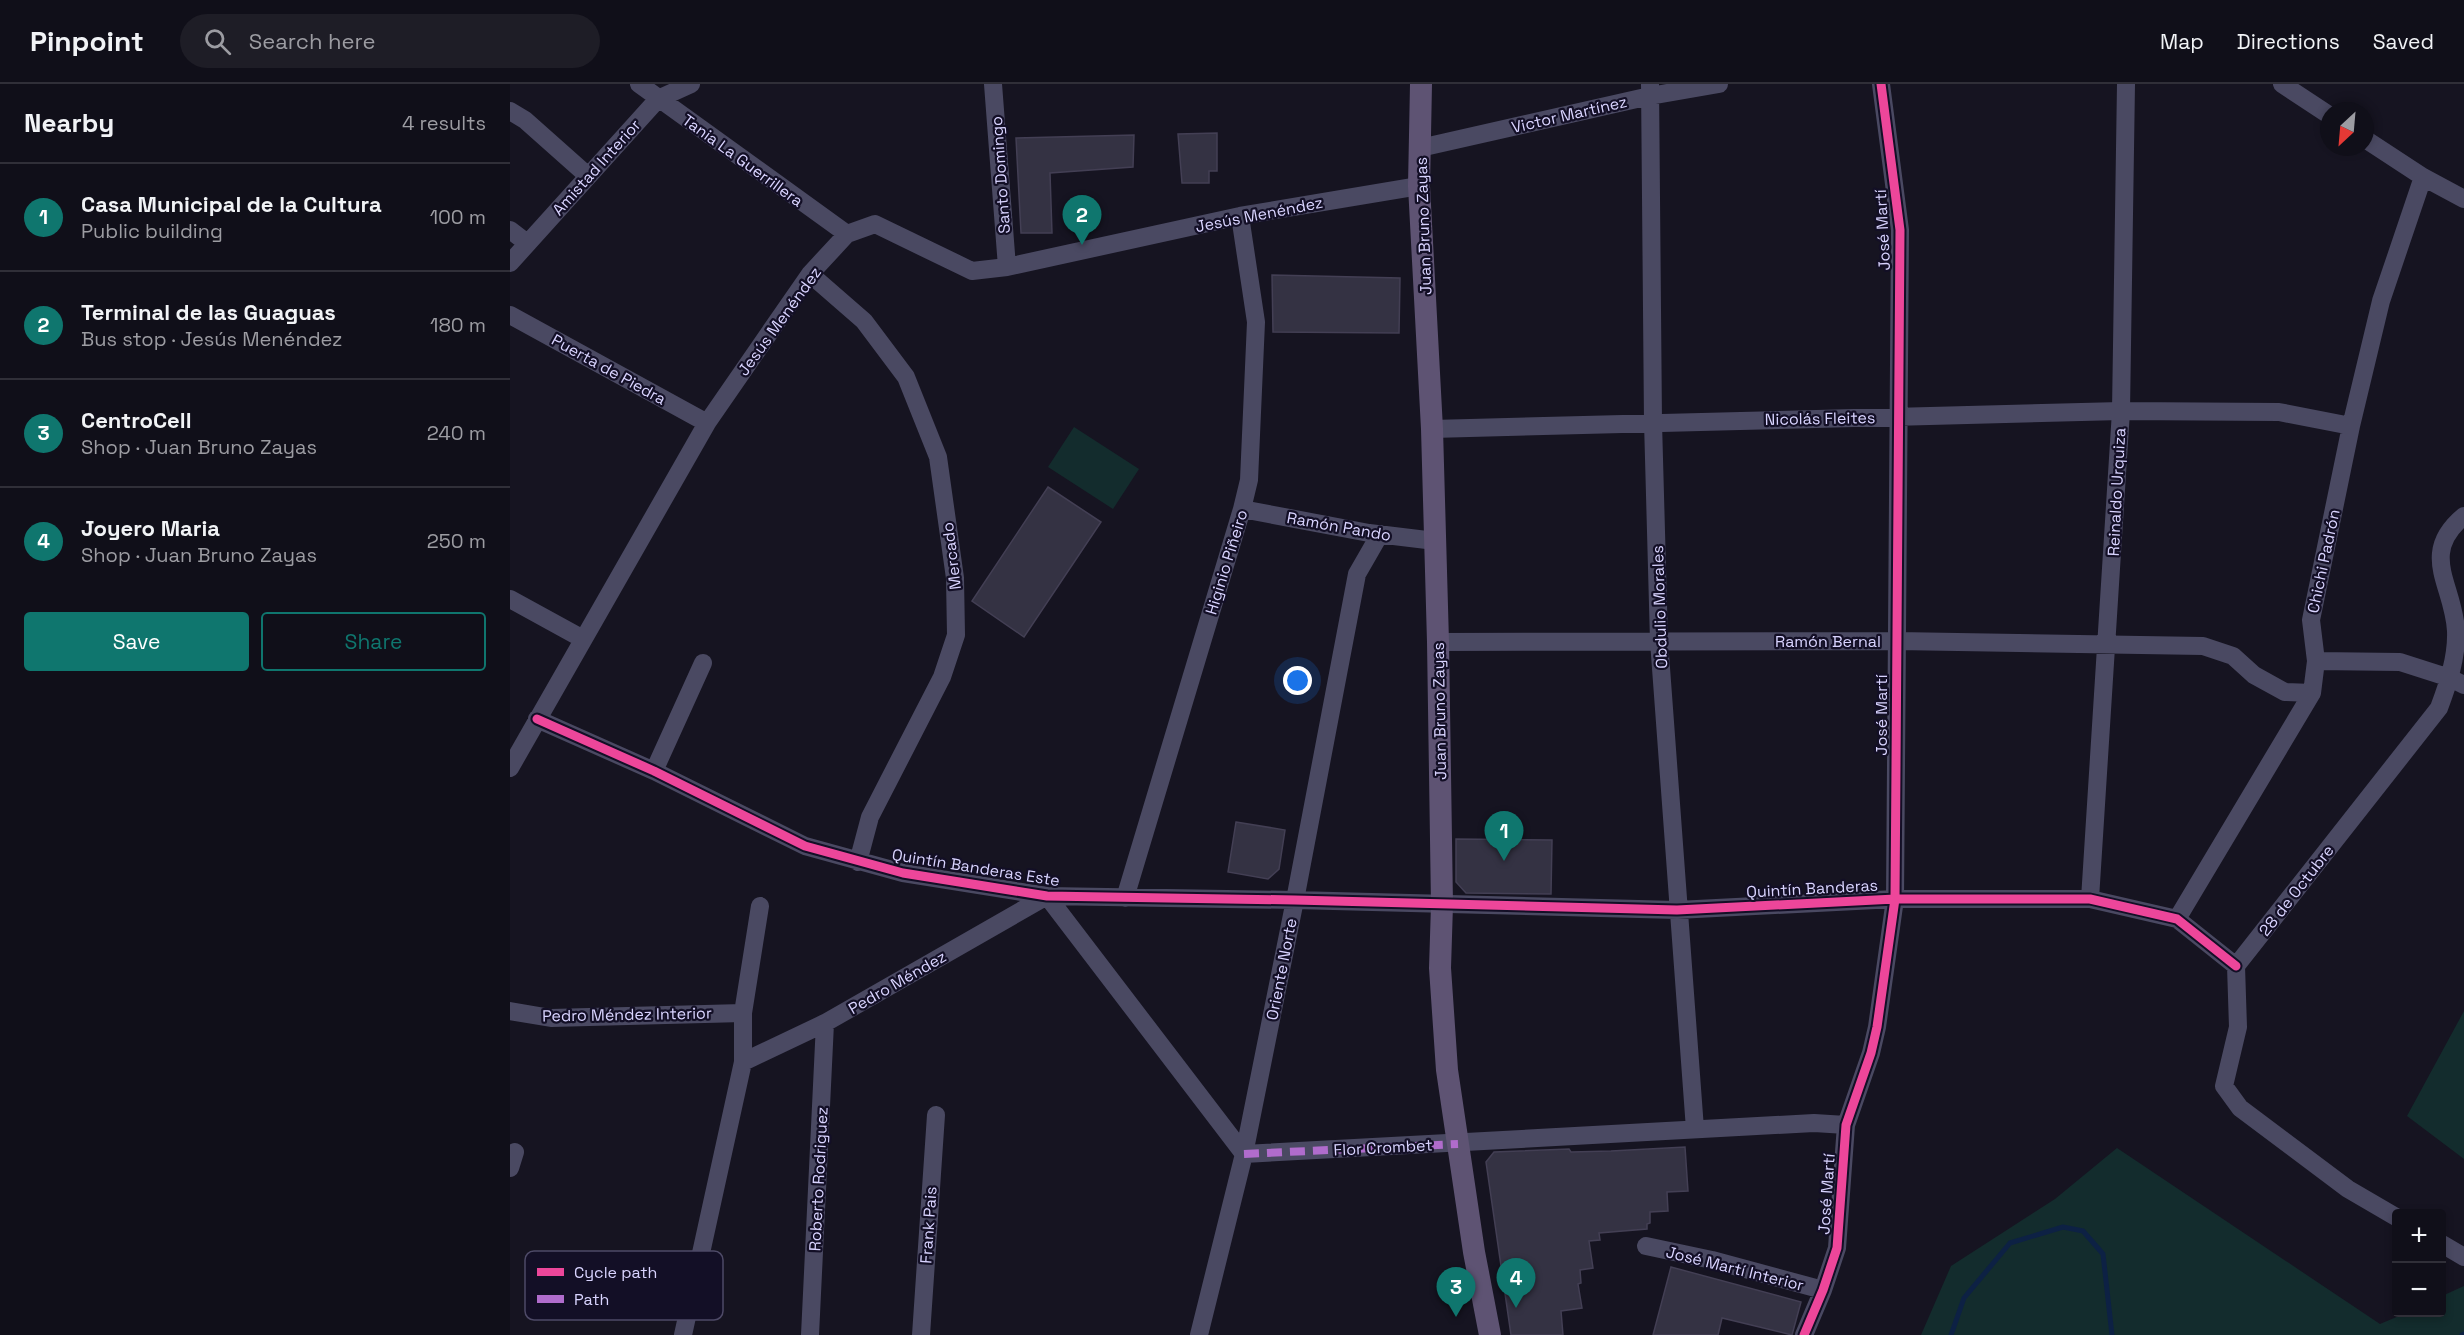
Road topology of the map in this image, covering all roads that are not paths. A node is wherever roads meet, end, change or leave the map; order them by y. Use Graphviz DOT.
graph roads {
  1 [pos="639,84"];
  2 [pos="691,84"];
  3 [pos="993,84"];
  4 [pos="1421,84"];
  5 [pos="1719,84"];
  6 [pos="1881,84"];
  7 [pos="2126,84"];
  8 [pos="2282,84"];
  9 [pos="1650,90"];
  10 [pos="658,99"];
  11 [pos="2320,109"];
  12 [pos="510,111"];
  13 [pos="2374,145"];
  14 [pos="1420,148"];
  15 [pos="588,176"];
  16 [pos="2423,177"];
  17 [pos="1419,186"];
  18 [pos="2464,199"];
  19 [pos="1240,216"];
  20 [pos="510,230"];
  21 [pos="847,234"];
  22 [pos="526,243"];
  23 [pos="510,263"];
  24 [pos="1007,267"];
  25 [pos="810,274"];
  26 [pos="510,315"];
  27 [pos="2121,411"];
  28 [pos="1898,417"];
  29 [pos="1653,422"];
  30 [pos="707,423"];
  31 [pos="2351,426"];
  32 [pos="1432,429"];
  33 [pos="1242,509"];
  34 [pos="2464,516"];
  35 [pos="1380,534"];
  36 [pos="1435,540"];
  37 [pos="510,599"];
  38 [pos="583,639"];
  39 [pos="1659,641"];
  40 [pos="1897,641"];
  41 [pos="1438,642"];
  42 [pos="2107,645"];
  43 [pos="2316,661"];
  44 [pos="703,663"];
  45 [pos="2457,681"];
  46 [pos="2312,693"];
  47 [pos="537,719"];
  48 [pos="510,768"];
  49 [pos="654,771"];
  50 [pos="858,862"];
  51 [pos="1047,896"];
  52 [pos="1125,898"];
  53 [pos="1895,899"];
  54 [pos="2090,899"];
  55 [pos="1295,900"];
  56 [pos="1442,905"];
  57 [pos="760,906"];
  58 [pos="1677,910"];
  59 [pos="2176,919"];
  60 [pos="2236,966"];
  61 [pos="510,1011"];
  62 [pos="743,1013"];
  63 [pos="825,1023"];
  64 [pos="742,1062"];
  65 [pos="936,1115"];
  66 [pos="1846,1125"];
  67 [pos="1695,1129"];
  68 [pos="1458,1144"];
  69 [pos="1244,1154"];
  70 [pos="2392,1214"];
  71 [pos="1646,1246"];
  72 [pos="2446,1246"];
  73 [pos="701,1251"];
  74 [pos="2464,1257"];
  75 [pos="1823,1290"];
  76 [pos="686,1320"];
  77 [pos="683,1335"];
  78 [pos="810,1335"];
  79 [pos="921,1335"];
  80 [pos="1199,1335"];
  81 [pos="1490,1335"];
  82 [pos="1804,1335"];
  1 -- 10 [label="street, Tania La Guerrillera"];
  2 -- 10 [label="street, Amistad Interior"];
  3 -- 24 [label="street, Santo Domingo"];
  4 -- 14 [label="main road, Juan Bruno Zayas"];
  5 -- 9 [label="street, Victor Martínez"];
  6 -- 28 [label="street, José Martí"];
  7 -- 27 [label="street, Reinaldo Urquiza"];
  8 -- 11 [label="street"];
  9 -- 14 [label="street, Victor Martínez"];
  9 -- 29 [label="street, Obdulio Morales"];
  10 -- 15 [label="street, Amistad Interior"];
  10 -- 21 [label="street, Tania La Guerrillera"];
  12 -- 15 [label="street"];
  13 -- 16 [label="street"];
  14 -- 17 [label="main road, Juan Bruno Zayas"];
  15 -- 22 [label="street, Amistad Interior"];
  16 -- 18 [label="street"];
  16 -- 31 [label="street, Chichi Padrón"];
  17 -- 19 [label="street, Jesús Menéndez"];
  17 -- 32 [label="main road, Juan Bruno Zayas"];
  19 -- 24 [label="street, Jesús Menéndez"];
  19 -- 33 [label="street, Higinio Piñeiro"];
  20 -- 22 [label="street"];
  21 -- 24 [label="street, Jesús Menéndez"];
  21 -- 25 [label="street, Jesús Menéndez"];
  22 -- 23 [label="street, Amistad Interior"];
  25 -- 30 [label="street, Jesús Menéndez"];
  25 -- 50 [label="street, Mercado"];
  26 -- 30 [label="street, Puerta de Piedra"];
  27 -- 28 [label="street, Nicolás Fleites"];
  27 -- 31 [label="street, Nicolás Fleites"];
  27 -- 42 [label="street, Reinaldo Urquiza"];
  28 -- 29 [label="street, Nicolás Fleites"];
  28 -- 40 [label="street, José Martí"];
  29 -- 32 [label="street, Nicolás Fleites"];
  29 -- 39 [label="street, Obdulio Morales"];
  30 -- 38 [label="street, Jesús Menéndez"];
  31 -- 43 [label="street, Chichi Padrón"];
  32 -- 36 [label="main road, Juan Bruno Zayas"];
  33 -- 35 [label="street, Ramón Pando"];
  33 -- 52 [label="street, Higinio Piñeiro"];
  34 -- 45 [label="street, 28 de Octubre"];
  35 -- 36 [label="street, Ramón Pando"];
  35 -- 55 [label="street, Oriente Norte"];
  36 -- 41 [label="main road, Juan Bruno Zayas"];
  37 -- 38 [label="street"];
  38 -- 47 [label="street, Jesús Menéndez"];
  39 -- 40 [label="street, Ramón Bernal"];
  39 -- 41 [label="street, Ramón Bernal"];
  39 -- 58 [label="street, Obdulio Morales"];
  40 -- 42 [label="street, Ramón Bernal"];
  40 -- 53 [label="street, José Martí"];
  41 -- 56 [label="main road, Juan Bruno Zayas"];
  42 -- 46 [label="street, Ramón Bernal"];
  42 -- 54 [label="street, Reinaldo Urquiza"];
  43 -- 45 [label="street"];
  43 -- 46 [label="street, Chichi Padrón"];
  44 -- 49 [label="street"];
  45 -- 60 [label="street, 28 de Octubre"];
  46 -- 59 [label="street, Chichi Padrón"];
  47 -- 48 [label="street, Jesús Menéndez"];
  47 -- 49 [label="street, Quintín Banderas Este"];
  49 -- 50 [label="street, Quintín Banderas Este"];
  50 -- 51 [label="street, Quintín Banderas Este"];
  51 -- 52 [label="street, Quintín Banderas Este"];
  51 -- 63 [label="street, Pedro Méndez"];
  51 -- 69 [label="street"];
  52 -- 55 [label="street, Quintín Banderas Este"];
  53 -- 54 [label="street, Quintín Banderas"];
  53 -- 58 [label="street, Quintín Banderas"];
  53 -- 66 [label="street, José Martí"];
  54 -- 59 [label="street, Quintín Banderas"];
  55 -- 56 [label="street, Quintín Banderas Este"];
  55 -- 69 [label="street, Oriente Norte"];
  56 -- 58 [label="street, Quintín Banderas"];
  56 -- 68 [label="main road, Juan Bruno Zayas"];
  57 -- 62 [label="street"];
  58 -- 67 [label="street, Obdulio Morales"];
  59 -- 60 [label="street, Quintín Banderas"];
  60 -- 70 [label="street"];
  61 -- 62 [label="street, Pedro Méndez Interior"];
  62 -- 64 [label="street"];
  63 -- 64 [label="street, Pedro Méndez"];
  63 -- 78 [label="street, Roberto Rodriguez"];
  64 -- 73 [label="street"];
  65 -- 79 [label="street, Frank Pais"];
  66 -- 67 [label="street, Flor Crombet"];
  66 -- 75 [label="street, José Martí"];
  67 -- 68 [label="street, Flor Crombet"];
  68 -- 69 [label="street, Flor Crombet"];
  68 -- 81 [label="main road, Juan Bruno Zayas"];
  69 -- 80 [label="street, Oriente Norte"];
  71 -- 75 [label="street, José Martí Interior"];
  72 -- 74 [label="street"];
  75 -- 82 [label="street, José Martí"];
  76 -- 77 [label="street"];
}
